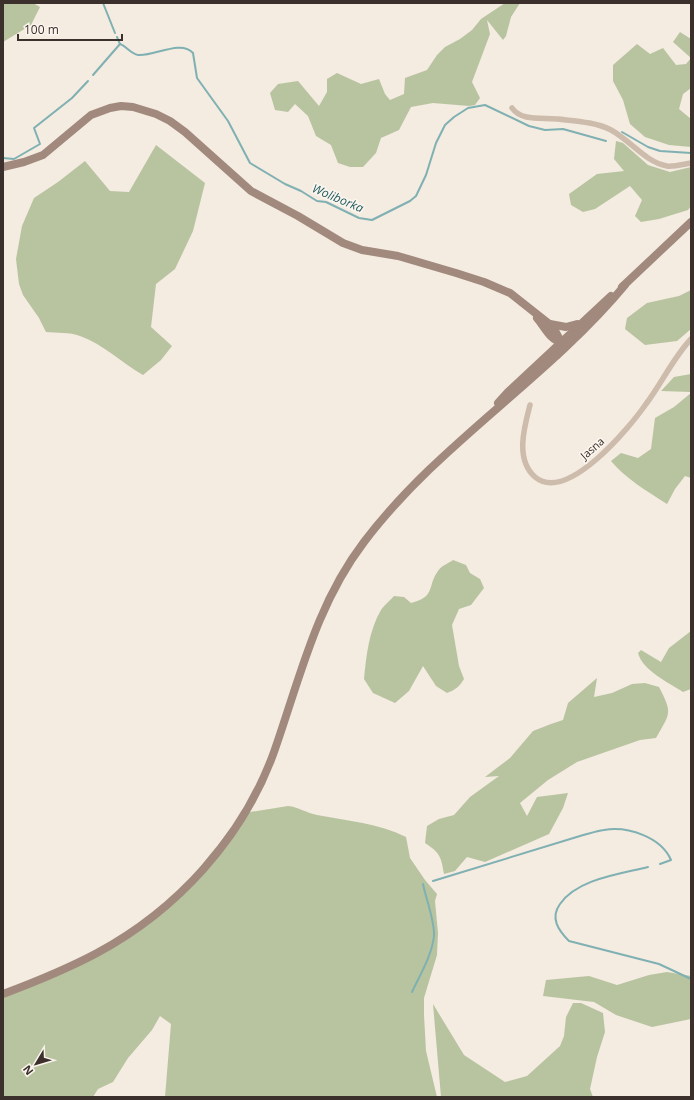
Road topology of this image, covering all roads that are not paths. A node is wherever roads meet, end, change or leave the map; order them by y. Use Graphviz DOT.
graph roads {
  1 [pos="512,108"];
  2 [pos="691,163"];
  3 [pos="3,167"];
  4 [pos="691,222"];
  5 [pos="625,285"];
  6 [pos="530,308"];
  7 [pos="550,324"];
  8 [pos="580,324"];
  9 [pos="551,337"];
  10 [pos="573,339"];
  11 [pos="691,339"];
  12 [pos="560,342"];
  13 [pos="554,353"];
  14 [pos="530,405"];
  15 [pos="3,994"];
  1 -- 2 [label="street"];
  3 -- 6 [label="main road"];
  4 -- 5 [label="main road"];
  5 -- 8 [label="main road"];
  5 -- 10 [label="main road"];
  6 -- 7 [label="main road"];
  6 -- 9 [label="main road"];
  7 -- 8 [label="main road"];
  7 -- 12 [label="main road"];
  8 -- 12 [label="main road"];
  9 -- 12 [label="main road"];
  9 -- 13 [label="main road"];
  10 -- 12 [label="main road"];
  10 -- 13 [label="main road"];
  11 -- 14 [label="street, Jasna"];
  12 -- 13 [label="main road"];
  13 -- 15 [label="main road"];
}
